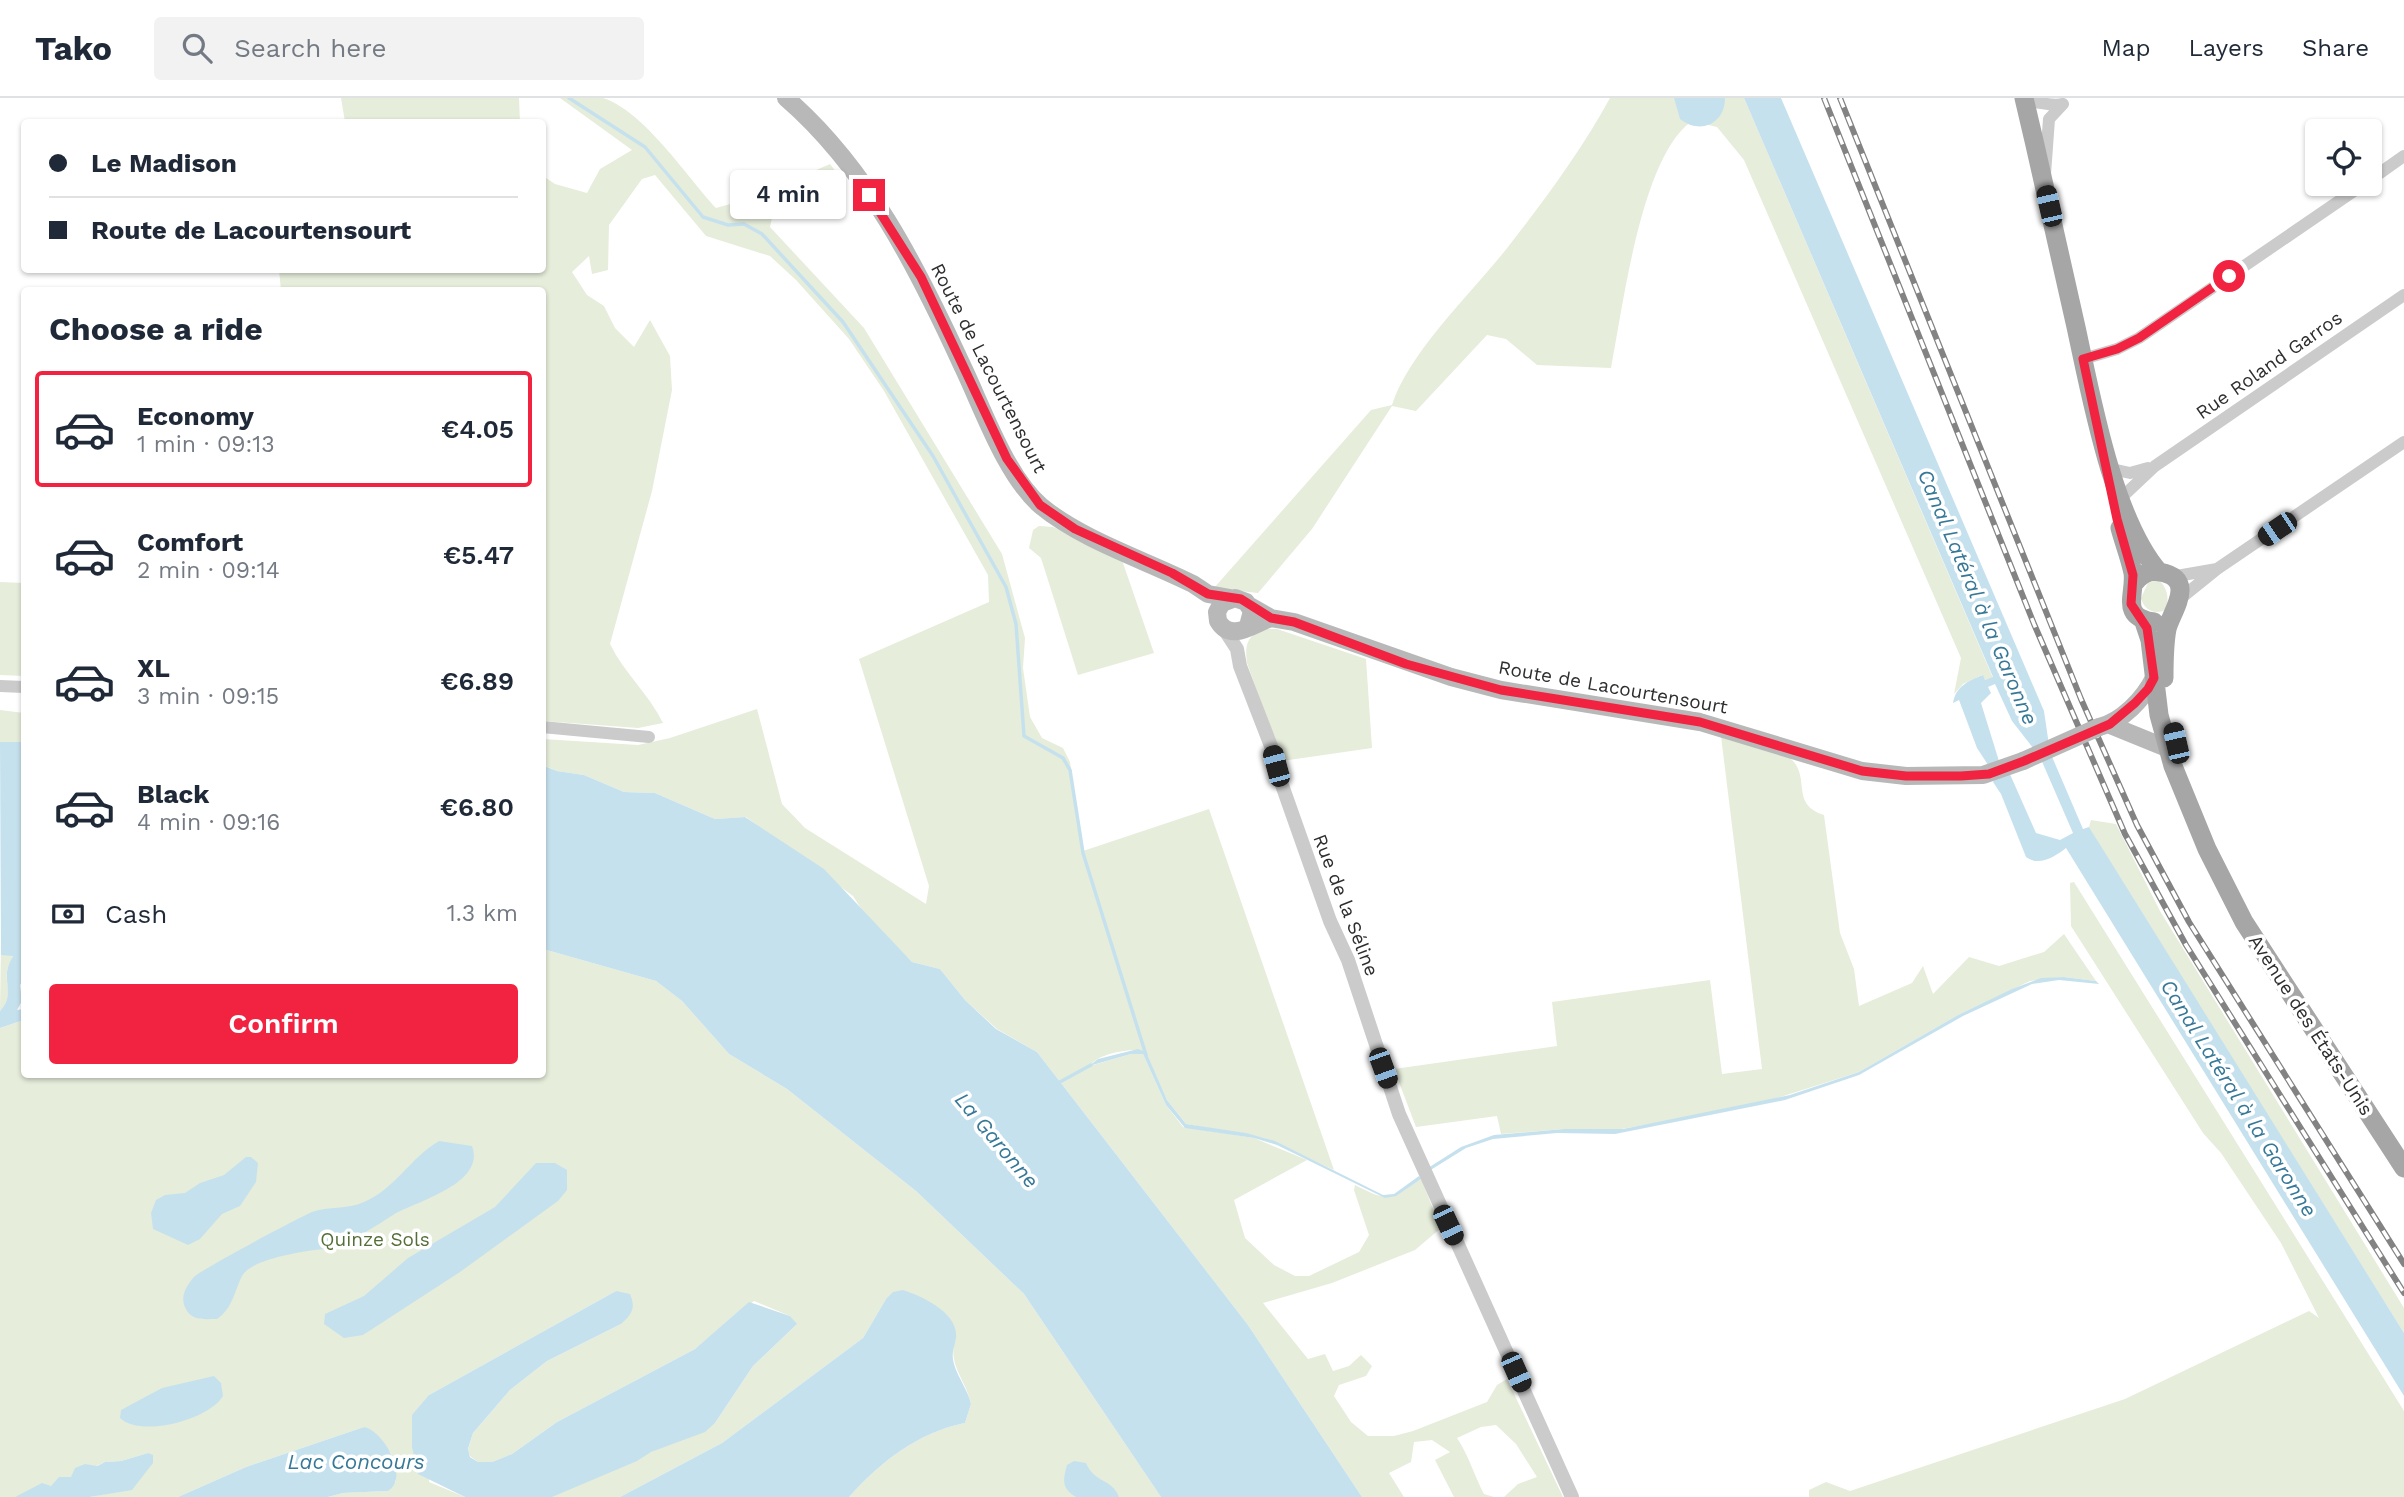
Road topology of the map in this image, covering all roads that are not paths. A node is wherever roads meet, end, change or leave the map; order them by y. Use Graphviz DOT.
graph roads {
  1 [pos="786,98"];
  2 [pos="2025,101"];
  3 [pos="2067,101"];
  4 [pos="2404,156"];
  5 [pos="2382,172"];
  6 [pos="2043,181"];
  7 [pos="2346,196"];
  8 [pos="2404,295"];
  9 [pos="2083,359"];
  10 [pos="2102,438"];
  11 [pos="2404,442"];
  12 [pos="2155,466"];
  13 [pos="2112,469"];
  14 [pos="2120,498"];
  15 [pos="2217,569"];
  16 [pos="2165,574"];
  17 [pos="2133,585"];
  18 [pos="1208,594"];
  19 [pos="1230,598"];
  20 [pos="2181,598"];
  21 [pos="1250,606"];
  22 [pos="2171,617"];
  23 [pos="1271,618"];
  24 [pos="2143,620"];
  25 [pos="1221,623"];
  26 [pos="1247,628"];
  27 [pos="1237,649"];
  28 [pos="2154,678"];
  29 [pos="0,685"];
  30 [pos="21,687"];
  31 [pos="2105,726"];
  32 [pos="546,727"];
  33 [pos="649,737"];
  34 [pos="2169,748"];
  35 [pos="2195,819"];
  36 [pos="2404,1168"];
  37 [pos="1572,1497"];
  1 -- 18 [label="main road, Route de Lacourtensourt"];
  2 -- 3 [label="street"];
  2 -- 6 [label="main road"];
  3 -- 6 [label="street"];
  4 -- 5 [label="street"];
  6 -- 9 [label="main road"];
  7 -- 9 [label="street"];
  8 -- 12 [label="street, Rue Roland Garros"];
  9 -- 10 [label="main road"];
  10 -- 13 [label="main road"];
  10 -- 17 [label="main road"];
  11 -- 15 [label="street"];
  12 -- 13 [label="street, Rue Roland Garros"];
  12 -- 14 [label="street, Rue Roland Garros"];
  13 -- 14 [label="main road"];
  14 -- 16 [label="main road"];
  15 -- 16 [label="street"];
  15 -- 20 [label="street"];
  16 -- 17 [label="main road"];
  16 -- 20 [label="main road"];
  17 -- 24 [label="main road"];
  18 -- 19 [label="main road, Route de Lacourtensourt"];
  18 -- 25 [label="main road"];
  19 -- 21 [label="main road, Route de Lacourtensourt"];
  19 -- 25 [label="main road"];
  20 -- 22 [label="main road"];
  21 -- 23 [label="main road, Route de Lacourtensourt"];
  21 -- 26 [label="main road"];
  22 -- 24 [label="main road"];
  22 -- 35 [label="main road"];
  23 -- 26 [label="main road"];
  23 -- 31 [label="main road, Route de Lacourtensourt, bridge"];
  24 -- 28 [label="main road"];
  25 -- 26 [label="main road"];
  25 -- 27 [label="street, Rue de la Séline"];
  26 -- 27 [label="street"];
  27 -- 37 [label="street, Rue de la Séline"];
  28 -- 31 [label="main road, Route de Lacourtensourt"];
  28 -- 34 [label="main road"];
  29 -- 30 [label="street"];
  31 -- 34 [label="main road"];
  32 -- 33 [label="street"];
  34 -- 35 [label="main road"];
  35 -- 36 [label="main road, Avenue des États-Unis"];
}
